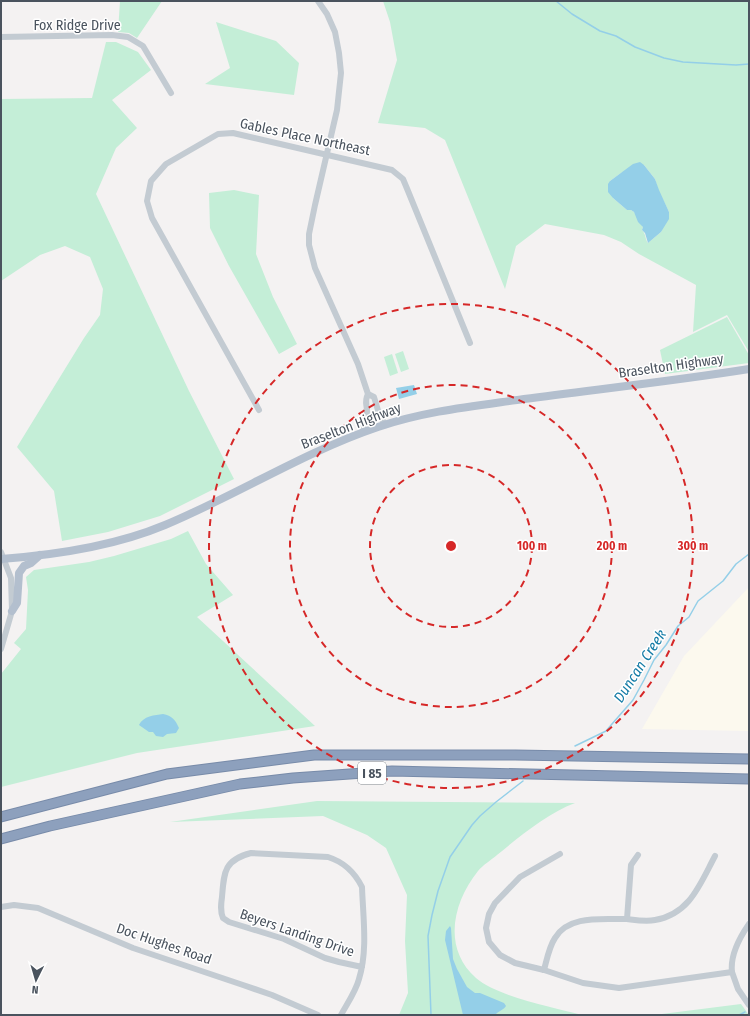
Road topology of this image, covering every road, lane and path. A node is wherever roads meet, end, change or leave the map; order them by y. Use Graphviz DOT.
graph roads {
  1 [pos="318,1"];
  2 [pos="1,37"];
  3 [pos="171,93"];
  4 [pos="326,154"];
  5 [pos="470,343"];
  6 [pos="749,369"];
  7 [pos="368,394"];
  8 [pos="259,410"];
  9 [pos="386,425"];
  10 [pos="360,434"];
  11 [pos="40,554"];
  12 [pos="2,556"];
  13 [pos="12,611"];
  14 [pos="1,649"];
  15 [pos="749,759"];
  16 [pos="749,779"];
  17 [pos="1,817"];
  18 [pos="1,839"];
  19 [pos="560,854"];
  20 [pos="638,855"];
  21 [pos="715,856"];
  22 [pos="1,907"];
  23 [pos="627,920"];
  24 [pos="749,924"];
  25 [pos="362,968"];
  26 [pos="544,970"];
  27 [pos="732,972"];
  28 [pos="749,1005"];
  29 [pos="318,1015"];
  30 [pos="342,1015"];
  1 -- 4 [label="street"];
  2 -- 3 [label="street, Fox Ridge Drive"];
  4 -- 5 [label="street, Gables Place Northeast"];
  4 -- 7 [label="street"];
  4 -- 8 [label="street, Gables Place Northeast"];
  6 -- 9 [label="main road, Braselton Highway"];
  7 -- 9 [label="street"];
  7 -- 10 [label="street"];
  9 -- 10 [label="main road, Braselton Highway"];
  10 -- 11 [label="main road, Braselton Highway"];
  11 -- 12 [label="main road, Braselton Highway"];
  11 -- 13 [label="main road"];
  12 -- 13 [label="street"];
  13 -- 14 [label="street"];
  15 -- 17 [label="highway, I 85"];
  16 -- 18 [label="highway, I 85"];
  19 -- 26 [label="street"];
  20 -- 23 [label="street"];
  21 -- 23 [label="street"];
  22 -- 29 [label="street, Doc Hughes Road"];
  23 -- 26 [label="street"];
  24 -- 27 [label="street"];
  25 -- 25 [label="street, Beyers Landing Drive"];
  25 -- 30 [label="street, Beyers Landing Drive"];
  26 -- 27 [label="street"];
  27 -- 28 [label="street"];
}
